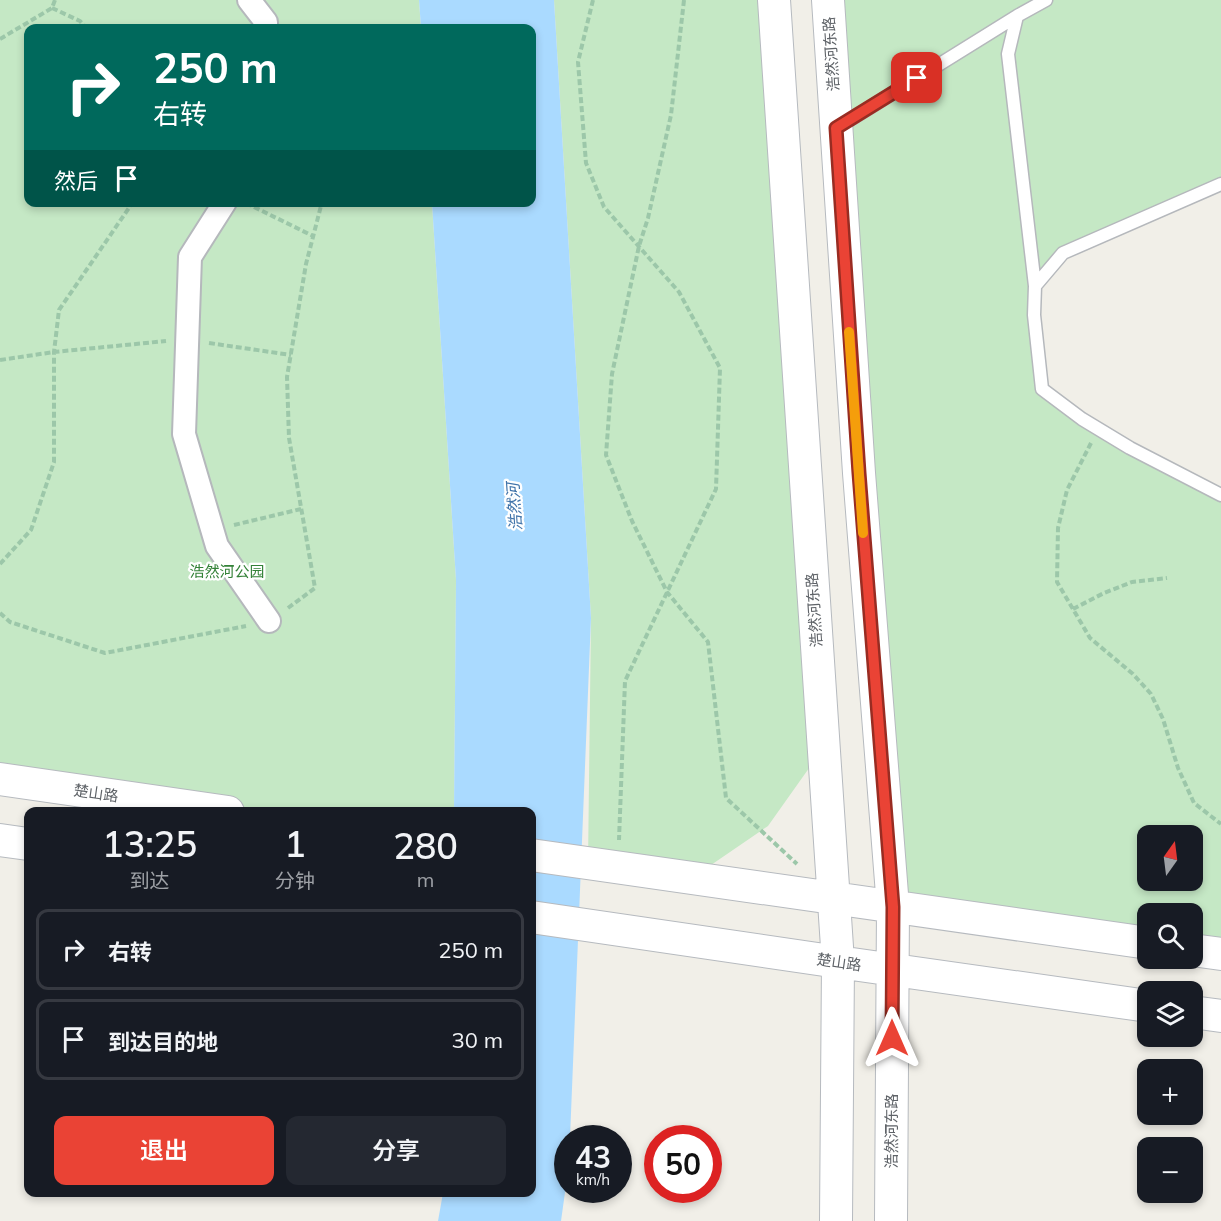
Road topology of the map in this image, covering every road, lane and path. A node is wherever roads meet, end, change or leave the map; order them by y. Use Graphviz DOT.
graph roads {
  1 [pos="55,0"];
  2 [pos="249,0"];
  3 [pos="593,0"];
  4 [pos="684,0"];
  5 [pos="774,0"];
  6 [pos="828,0"];
  7 [pos="1046,0"];
  8 [pos="52,8"];
  9 [pos="1017,16"];
  10 [pos="25,24"];
  11 [pos="83,24"];
  12 [pos="266,24"];
  13 [pos="24,25"];
  14 [pos="0,39"];
  15 [pos="836,128"];
  16 [pos="1221,184"];
  17 [pos="130,207"];
  18 [pos="222,207"];
  19 [pos="255,207"];
  20 [pos="321,207"];
  21 [pos="313,236"];
  22 [pos="639,246"];
  23 [pos="1035,286"];
  24 [pos="187,339"];
  25 [pos="54,352"];
  26 [pos="291,355"];
  27 [pos="0,360"];
  28 [pos="1098,429"];
  29 [pos="1221,495"];
  30 [pos="301,509"];
  31 [pos="213,530"];
  32 [pos="0,564"];
  33 [pos="1167,578"];
  34 [pos="667,592"];
  35 [pos="1073,609"];
  36 [pos="0,613"];
  37 [pos="269,621"];
  38 [pos="0,779"];
  39 [pos="193,807"];
  40 [pos="1221,824"];
  41 [pos="0,840"];
  42 [pos="24,843"];
  43 [pos="536,856"];
  44 [pos="618,867"];
  45 [pos="801,867"];
  46 [pos="834,898"];
  47 [pos="893,907"];
  48 [pos="536,918"];
  49 [pos="1137,941"];
  50 [pos="1203,952"];
  51 [pos="1221,954"];
  52 [pos="838,963"];
  53 [pos="892,970"];
  54 [pos="1137,1004"];
  55 [pos="1203,1014"];
  56 [pos="1221,1016"];
  57 [pos="836,1221"];
  58 [pos="891,1221"];
  1 -- 8 [label="path"];
  2 -- 12 [label="street"];
  3 -- 22 [label="path"];
  4 -- 22 [label="path"];
  5 -- 46 [label="main road, 浩然河东路"];
  6 -- 15 [label="main road, 浩然河东路"];
  7 -- 9 [label="lane"];
  8 -- 10 [label="path"];
  8 -- 11 [label="path"];
  9 -- 15 [label="lane"];
  9 -- 23 [label="lane"];
  13 -- 14 [label="path"];
  15 -- 47 [label="main road, 浩然河东路"];
  16 -- 23 [label="lane"];
  17 -- 25 [label="path"];
  18 -- 24 [label="street"];
  19 -- 21 [label="path"];
  20 -- 21 [label="path"];
  21 -- 26 [label="path"];
  22 -- 34 [label="path"];
  22 -- 34 [label="path"];
  23 -- 28 [label="lane"];
  24 -- 25 [label="path"];
  24 -- 26 [label="path"];
  24 -- 31 [label="street"];
  25 -- 27 [label="path"];
  25 -- 32 [label="path"];
  26 -- 30 [label="path"];
  28 -- 29 [label="lane"];
  28 -- 35 [label="path"];
  30 -- 31 [label="path"];
  30 -- 37 [label="path"];
  31 -- 37 [label="street"];
  33 -- 35 [label="path"];
  34 -- 44 [label="path"];
  34 -- 45 [label="path"];
  35 -- 40 [label="path"];
  36 -- 37 [label="path"];
  38 -- 39 [label="main road, 楚山路"];
  41 -- 42 [label="main road"];
  43 -- 44 [label="main road"];
  44 -- 46 [label="main road"];
  46 -- 47 [label="main road"];
  46 -- 52 [label="main road, 浩然河东路"];
  47 -- 49 [label="main road"];
  47 -- 53 [label="main road, 浩然河东路"];
  48 -- 52 [label="main road, 楚山路"];
  50 -- 51 [label="main road"];
  52 -- 53 [label="main road, 楚山路"];
  52 -- 57 [label="main road, 浩然河东路"];
  53 -- 54 [label="main road, 楚山路"];
  53 -- 58 [label="main road, 浩然河东路"];
  55 -- 56 [label="main road"];
}
